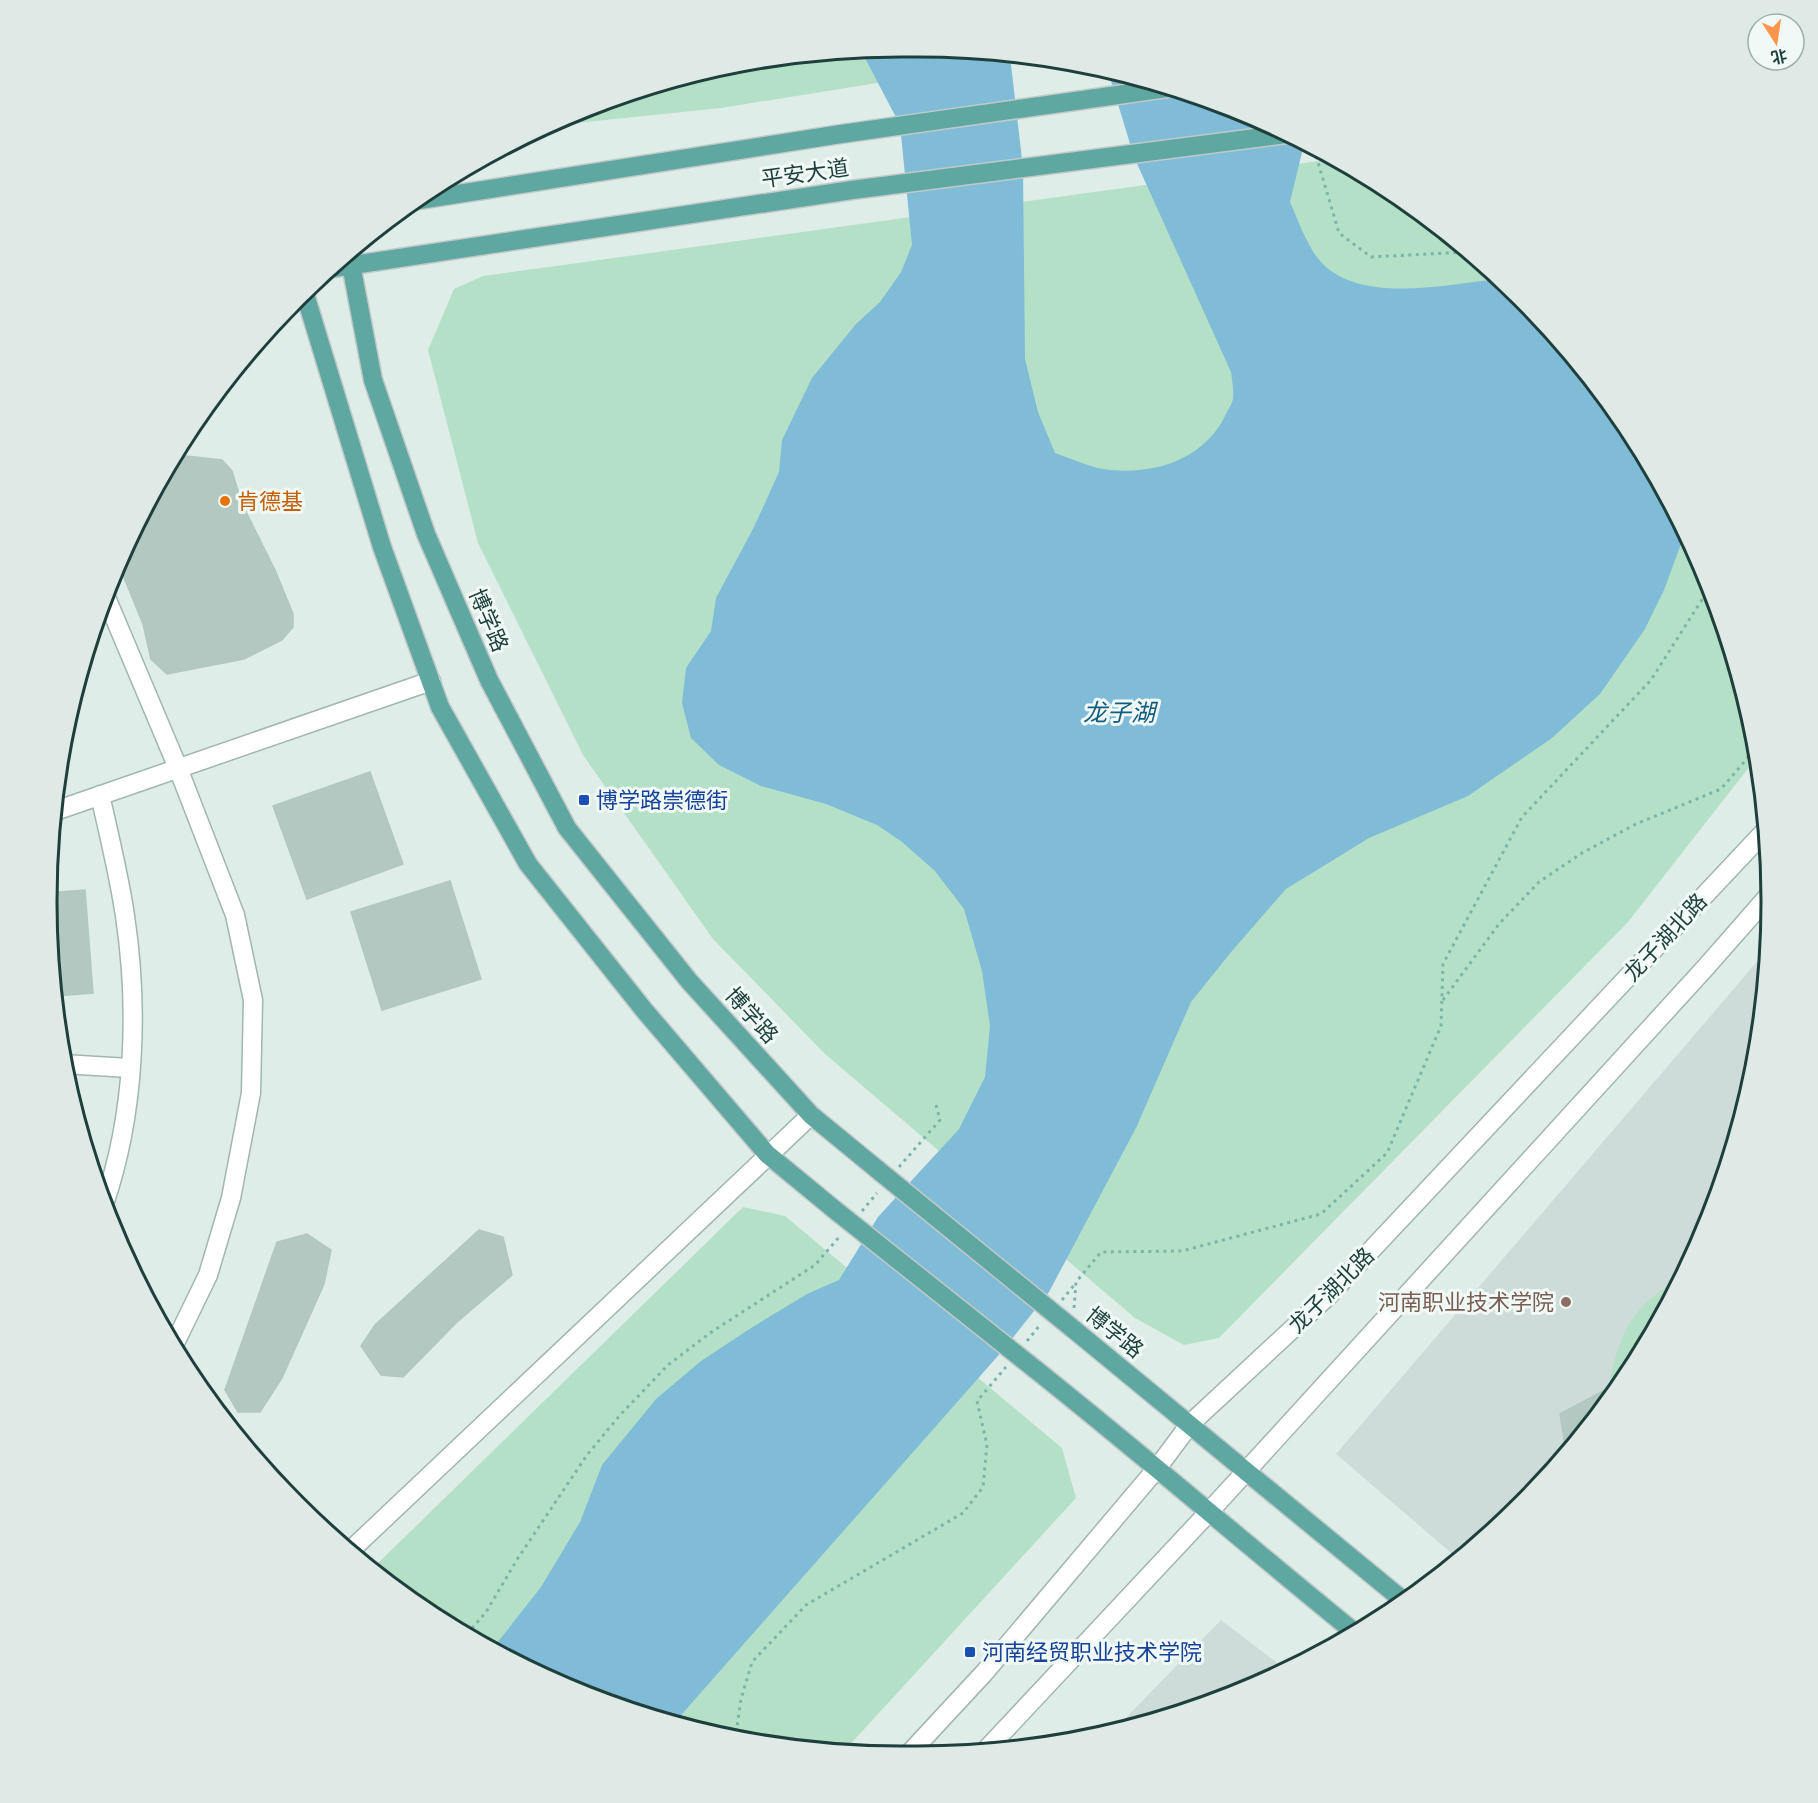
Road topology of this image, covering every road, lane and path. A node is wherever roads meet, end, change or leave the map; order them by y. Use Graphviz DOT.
graph roads {
  1 [pos="1150,90"];
  2 [pos="1272,136"];
  3 [pos="1317,158"];
  4 [pos="434,198"];
  5 [pos="1456,253"];
  6 [pos="352,261"];
  7 [pos="345,267"];
  8 [pos="307,301"];
  9 [pos="1704,597"];
  10 [pos="110,608"];
  11 [pos="431,681"];
  12 [pos="1748,757"];
  13 [pos="178,768"];
  14 [pos="100,795"];
  15 [pos="62,808"];
  16 [pos="1758,838"];
  17 [pos="1761,904"];
  18 [pos="1442,1001"];
  19 [pos="73,1065"];
  20 [pos="129,1068"];
  21 [pos="935,1101"];
  22 [pos="811,1115"];
  23 [pos="767,1155"];
  24 [pos="885,1172"];
  25 [pos="108,1189"];
  26 [pos="877,1193"];
  27 [pos="862,1211"];
  28 [pos="846,1229"];
  29 [pos="1076,1282"];
  30 [pos="1061,1301"];
  31 [pos="1046,1319"];
  32 [pos="1072,1328"];
  33 [pos="178,1337"];
  34 [pos="1023,1346"];
  35 [pos="1008,1365"];
  36 [pos="1190,1424"];
  37 [pos="1158,1467"];
  38 [pos="1245,1472"];
  39 [pos="1208,1513"];
  40 [pos="356,1545"];
  41 [pos="1397,1596"];
  42 [pos="1348,1627"];
  43 [pos="472,1629"];
  44 [pos="736,1730"];
  45 [pos="993,1742"];
  46 [pos="916,1746"];
  1 -- 4 [label="main road, 平安大道"];
  2 -- 6 [label="main road, 平安大道"];
  3 -- 5 [label="path"];
  7 -- 22 [label="main road, 博学路"];
  8 -- 11 [label="main road"];
  9 -- 18 [label="path"];
  10 -- 13 [label="street"];
  11 -- 13 [label="street"];
  11 -- 23 [label="main road"];
  12 -- 18 [label="path"];
  13 -- 14 [label="street"];
  13 -- 33 [label="street"];
  14 -- 15 [label="street"];
  14 -- 20 [label="street"];
  16 -- 36 [label="street, 龙子湖北路"];
  17 -- 38 [label="street"];
  18 -- 29 [label="path"];
  19 -- 20 [label="street"];
  20 -- 25 [label="street"];
  21 -- 24 [label="path"];
  22 -- 23 [label="street"];
  22 -- 24 [label="main road, 博学路"];
  23 -- 37 [label="main road, bridge"];
  23 -- 40 [label="street"];
  24 -- 32 [label="main road, 博学路, bridge"];
  26 -- 27 [label="path"];
  28 -- 43 [label="path"];
  29 -- 30 [label="path"];
  29 -- 32 [label="path"];
  31 -- 34 [label="path"];
  32 -- 36 [label="main road, 博学路"];
  35 -- 44 [label="path"];
  36 -- 37 [label="street, 龙子湖北路"];
  36 -- 38 [label="main road, 博学路"];
  37 -- 39 [label="main road"];
  37 -- 46 [label="street, 龙子湖北路"];
  38 -- 39 [label="street"];
  38 -- 41 [label="main road, 博学路"];
  39 -- 42 [label="main road"];
  39 -- 45 [label="street"];
}
